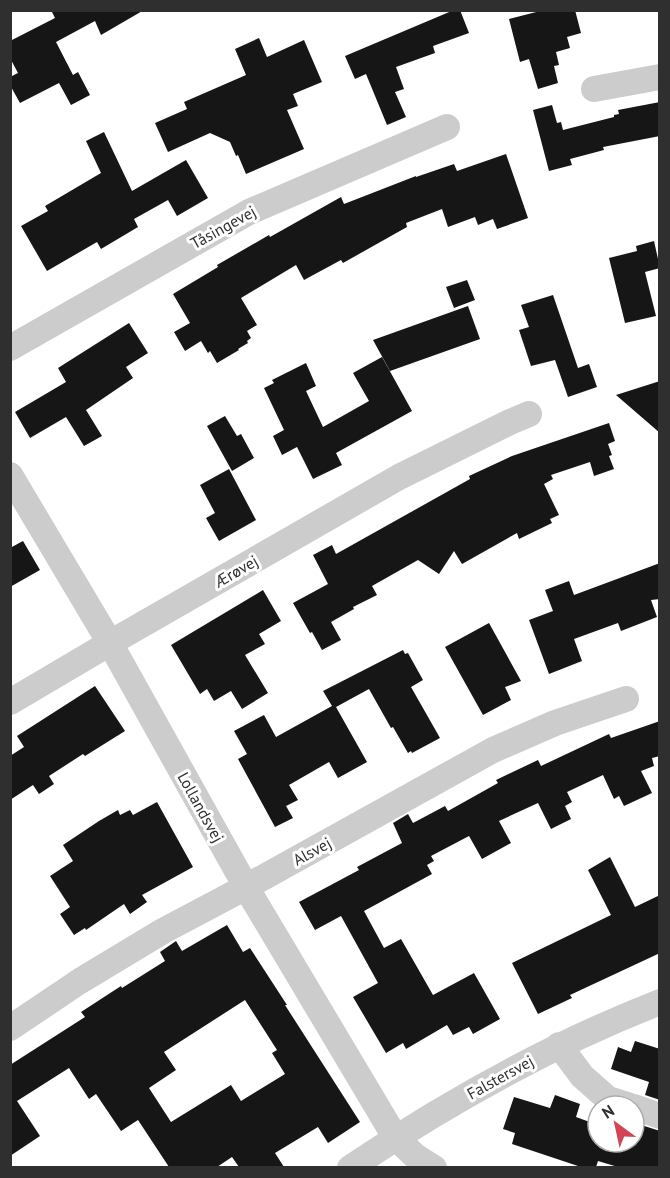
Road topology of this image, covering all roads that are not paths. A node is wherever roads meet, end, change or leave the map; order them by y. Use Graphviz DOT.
graph roads {
  1 [pos="660,77"];
  2 [pos="594,89"];
  3 [pos="447,127"];
  4 [pos="10,348"];
  5 [pos="529,414"];
  6 [pos="10,475"];
  7 [pos="110,643"];
  8 [pos="626,699"];
  9 [pos="10,702"];
  10 [pos="246,887"];
  11 [pos="660,1002"];
  12 [pos="10,1028"];
  13 [pos="559,1045"];
  14 [pos="602,1094"];
  15 [pos="395,1137"];
  16 [pos="350,1167"];
  17 [pos="434,1167"];
  1 -- 2 [label="street"];
  3 -- 4 [label="street, Tåsingevej"];
  5 -- 7 [label="street, Ærøvej"];
  6 -- 7 [label="street, Lollandsvej"];
  7 -- 9 [label="street, Ærøvej"];
  7 -- 10 [label="street, Lollandsvej"];
  8 -- 10 [label="street, Alsvej"];
  10 -- 12 [label="street, Alsvej"];
  10 -- 15 [label="street, Lollandsvej"];
  11 -- 13 [label="street, Falstersvej"];
  13 -- 14 [label="street"];
  13 -- 15 [label="street, Falstersvej"];
  15 -- 16 [label="street, Falstersvej"];
  15 -- 17 [label="street, Lollandsvej"];
}
